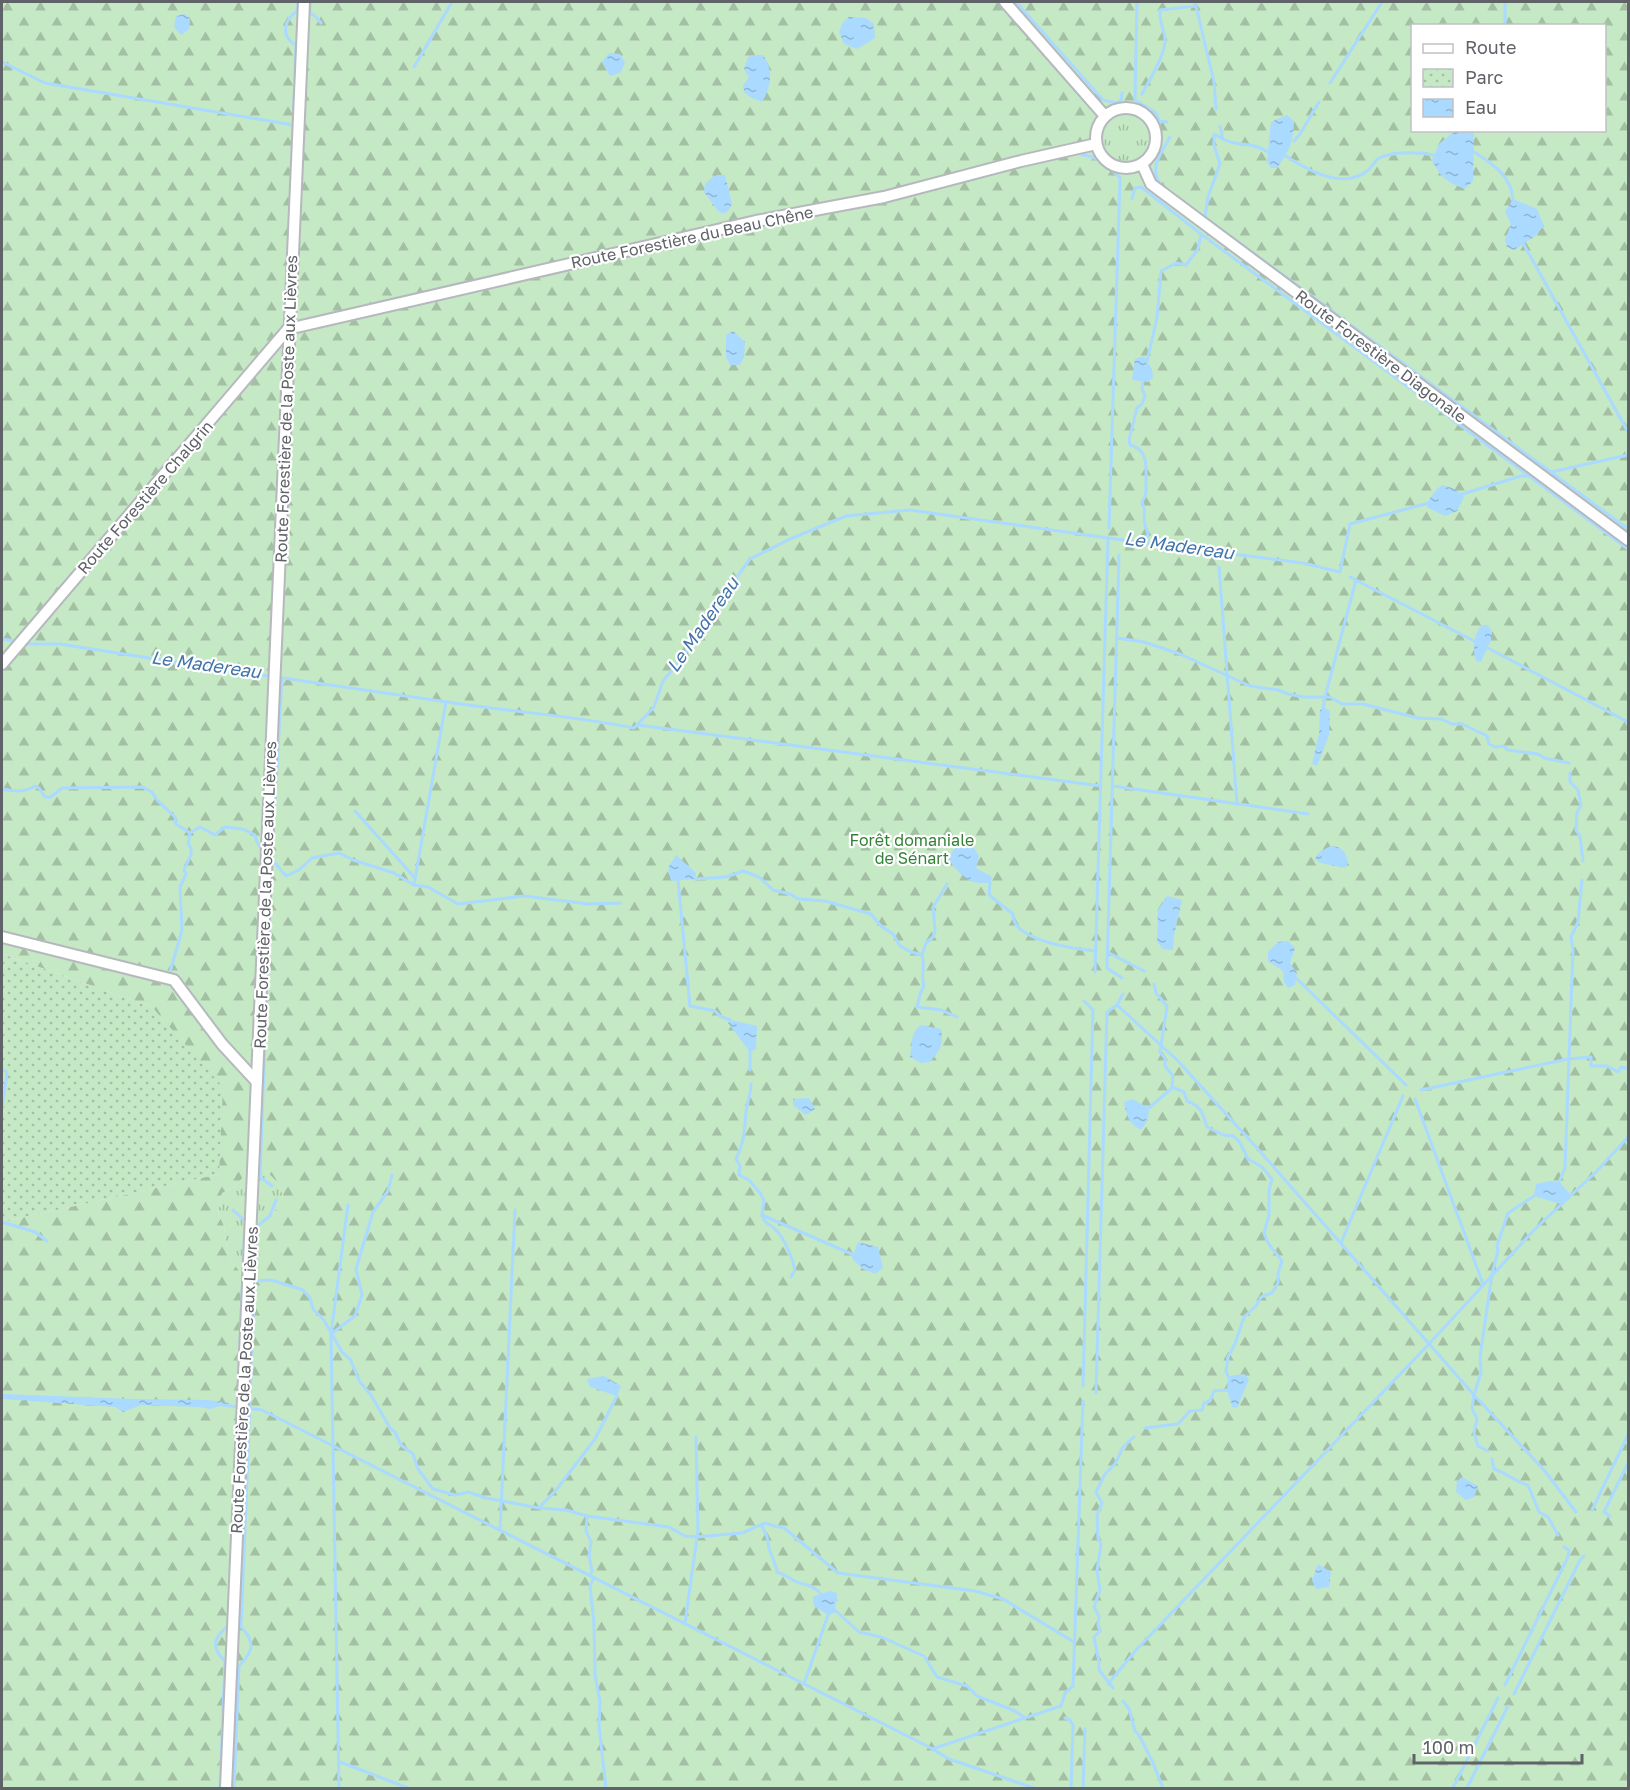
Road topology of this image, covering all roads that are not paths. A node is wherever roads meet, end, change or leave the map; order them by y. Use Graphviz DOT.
graph roads {
  1 [pos="304,2"];
  2 [pos="1005,2"];
  3 [pos="1105,116"];
  4 [pos="1096,144"];
  5 [pos="1142,164"];
  6 [pos="288,329"];
  7 [pos="1629,540"];
  8 [pos="2,664"];
  9 [pos="2,937"];
  10 [pos="257,1082"];
  11 [pos="226,1788"];
  1 -- 6 [label="street, Route Forestière de la Poste aux Lièvres"];
  2 -- 3 [label="street"];
  3 -- 4 [label="street"];
  3 -- 5 [label="street"];
  4 -- 5 [label="street"];
  4 -- 6 [label="street, Route Forestière du Beau Chêne"];
  5 -- 7 [label="street, Route Forestière Diagonale"];
  6 -- 8 [label="street, Route Forestière Chalgrin"];
  6 -- 10 [label="street, Route Forestière de la Poste aux Lièvres"];
  9 -- 10 [label="street"];
  10 -- 11 [label="street, Route Forestière de la Poste aux Lièvres"];
}
